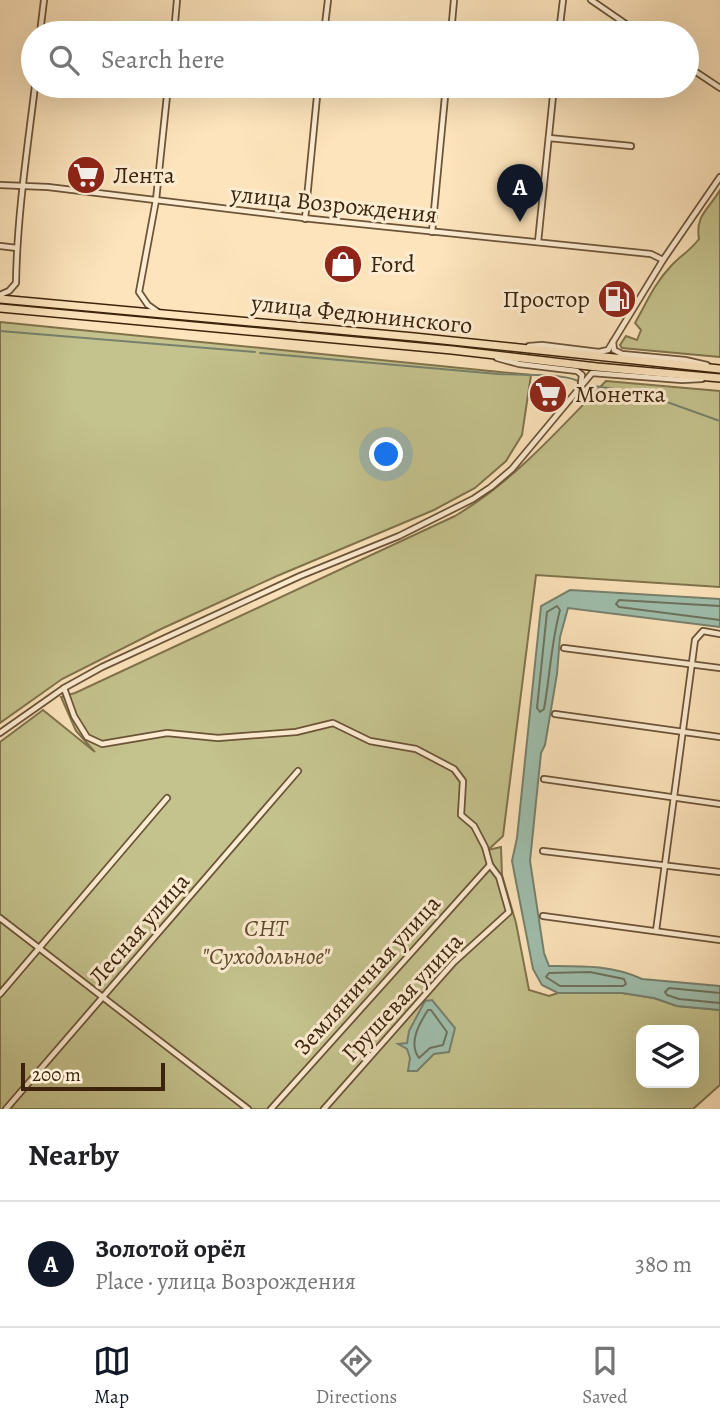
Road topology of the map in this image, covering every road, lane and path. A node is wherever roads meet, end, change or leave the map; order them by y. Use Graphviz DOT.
graph roads {
  1 [pos="44,0"];
  2 [pos="177,0"];
  3 [pos="328,0"];
  4 [pos="454,0"];
  5 [pos="563,0"];
  6 [pos="591,0"];
  7 [pos="41,21"];
  8 [pos="175,21"];
  9 [pos="325,21"];
  10 [pos="452,21"];
  11 [pos="560,21"];
  12 [pos="622,21"];
  13 [pos="699,74"];
  14 [pos="720,88"];
  15 [pos="33,98"];
  16 [pos="168,98"];
  17 [pos="317,98"];
  18 [pos="445,98"];
  19 [pos="553,98"];
  20 [pos="549,138"];
  21 [pos="631,146"];
  22 [pos="720,177"];
  23 [pos="0,185"];
  24 [pos="22,187"];
  25 [pos="156,200"];
  26 [pos="305,219"];
  27 [pos="432,232"];
  28 [pos="538,242"];
  29 [pos="0,246"];
  30 [pos="17,248"];
  31 [pos="663,260"];
  32 [pos="0,297"];
  33 [pos="0,308"];
  34 [pos="161,313"];
  35 [pos="614,342"];
  36 [pos="505,347"];
  37 [pos="476,352"];
  38 [pos="720,368"];
  39 [pos="720,378"];
  40 [pos="580,385"];
  41 [pos="720,634"];
  42 [pos="564,648"];
  43 [pos="692,665"];
  44 [pos="720,668"];
  45 [pos="64,688"];
  46 [pos="555,714"];
  47 [pos="682,732"];
  48 [pos="0,733"];
  49 [pos="720,737"];
  50 [pos="298,771"];
  51 [pos="544,779"];
  52 [pos="167,798"];
  53 [pos="674,798"];
  54 [pos="720,804"];
  55 [pos="543,850"];
  56 [pos="665,864"];
  57 [pos="490,865"];
  58 [pos="720,872"];
  59 [pos="543,916"];
  60 [pos="0,918"];
  61 [pos="656,931"];
  62 [pos="720,940"];
  63 [pos="39,948"];
  64 [pos="0,994"];
  65 [pos="103,999"];
  66 [pos="6,1109"];
  67 [pos="248,1109"];
  68 [pos="271,1109"];
  69 [pos="324,1109"];
  1 -- 7 [label="street"];
  2 -- 8 [label="street"];
  3 -- 9 [label="street"];
  4 -- 10 [label="street"];
  5 -- 11 [label="street"];
  6 -- 12 [label="street"];
  13 -- 14 [label="street"];
  15 -- 24 [label="street"];
  16 -- 25 [label="street"];
  17 -- 26 [label="street"];
  18 -- 27 [label="street"];
  19 -- 20 [label="street"];
  20 -- 21 [label="street"];
  20 -- 28 [label="street"];
  22 -- 31 [label="street"];
  23 -- 24 [label="street, улица Возрождения"];
  24 -- 25 [label="street, улица Возрождения"];
  24 -- 30 [label="street"];
  25 -- 26 [label="street, улица Возрождения"];
  25 -- 34 [label="street"];
  26 -- 27 [label="street, улица Возрождения"];
  27 -- 28 [label="street, улица Возрождения"];
  28 -- 31 [label="street, улица Возрождения"];
  29 -- 30 [label="street"];
  30 -- 32 [label="street"];
  31 -- 35 [label="street"];
  32 -- 34 [label="highway, улица Федюнинского"];
  33 -- 37 [label="highway, улица Федюнинского"];
  34 -- 36 [label="highway, улица Федюнинского"];
  35 -- 36 [label="street"];
  35 -- 38 [label="street"];
  36 -- 38 [label="highway, улица Федюнинского"];
  37 -- 39 [label="highway, улица Федюнинского"];
  37 -- 40 [label="street"];
  39 -- 40 [label="street"];
  40 -- 45 [label="street"];
  41 -- 43 [label="street"];
  42 -- 43 [label="street"];
  43 -- 44 [label="street"];
  43 -- 47 [label="street"];
  45 -- 48 [label="street"];
  45 -- 57 [label="street"];
  46 -- 47 [label="street"];
  47 -- 49 [label="street"];
  47 -- 53 [label="street"];
  50 -- 65 [label="street, Лесная улица"];
  51 -- 53 [label="street"];
  52 -- 63 [label="street"];
  53 -- 54 [label="street"];
  53 -- 56 [label="street"];
  55 -- 56 [label="street"];
  56 -- 58 [label="street"];
  56 -- 61 [label="street"];
  57 -- 68 [label="street, Земляничная улица"];
  57 -- 69 [label="street, Грушевая улица"];
  59 -- 61 [label="street"];
  60 -- 63 [label="street"];
  61 -- 62 [label="street"];
  63 -- 64 [label="street"];
  63 -- 65 [label="street"];
  65 -- 66 [label="street, Лесная улица"];
  65 -- 67 [label="street"];
}
